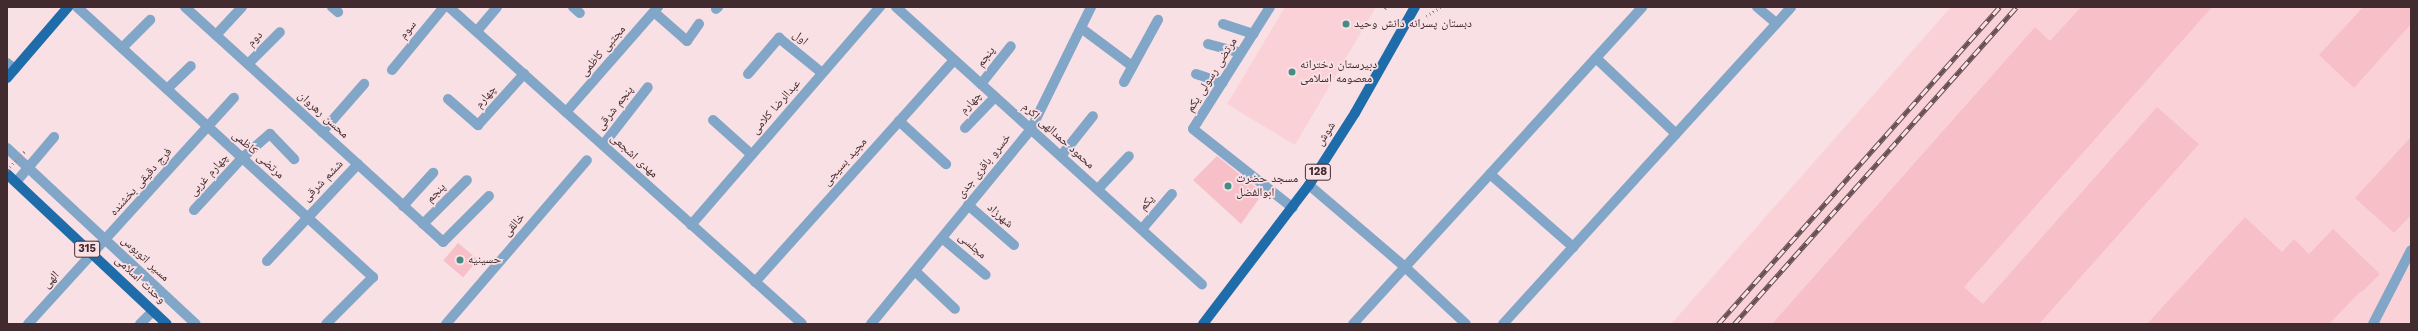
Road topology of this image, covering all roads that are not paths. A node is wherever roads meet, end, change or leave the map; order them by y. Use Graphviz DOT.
graph roads {
  1 [pos="68,7"];
  2 [pos="77,7"];
  3 [pos="185,7"];
  4 [pos="242,7"];
  5 [pos="444,7"];
  6 [pos="450,7"];
  7 [pos="497,7"];
  8 [pos="880,7"];
  9 [pos="896,7"];
  10 [pos="1091,7"];
  11 [pos="1415,7"];
  12 [pos="1642,7"];
  13 [pos="1757,7"];
  14 [pos="1791,7"];
  15 [pos="656,9"];
  16 [pos="1265,9"];
  17 [pos="150,20"];
  18 [pos="1158,20"];
  19 [pos="1776,23"];
  20 [pos="699,24"];
  21 [pos="1223,24"];
  22 [pos="1081,28"];
  23 [pos="477,31"];
  24 [pos="280,32"];
  25 [pos="1253,34"];
  26 [pos="216,35"];
  27 [pos="1208,44"];
  28 [pos="1011,46"];
  29 [pos="122,48"];
  30 [pos="1241,53"];
  31 [pos="1596,58"];
  32 [pos="954,60"];
  33 [pos="248,64"];
  34 [pos="11,66"];
  35 [pos="191,66"];
  36 [pos="1132,66"];
  37 [pos="392,70"];
  38 [pos="822,73"];
  39 [pos="524,74"];
  40 [pos="748,74"];
  41 [pos="1196,74"];
  42 [pos="7,78"];
  43 [pos="1124,82"];
  44 [pos="1222,83"];
  45 [pos="364,84"];
  46 [pos="981,84"];
  47 [pos="648,87"];
  48 [pos="167,89"];
  49 [pos="995,97"];
  50 [pos="234,98"];
  51 [pos="448,99"];
  52 [pos="566,112"];
  53 [pos="1093,116"];
  54 [pos="713,120"];
  55 [pos="899,121"];
  56 [pos="208,127"];
  57 [pos="965,128"];
  58 [pos="1030,129"];
  59 [pos="322,132"];
  60 [pos="1676,134"];
  61 [pos="54,137"];
  62 [pos="603,145"];
  63 [pos="7,148"];
  64 [pos="752,155"];
  65 [pos="1061,156"];
  66 [pos="1129,156"];
  67 [pos="242,158"];
  68 [pos="294,159"];
  69 [pos="587,160"];
  70 [pos="358,164"];
  71 [pos="946,164"];
  72 [pos="28,168"];
  73 [pos="433,173"];
  74 [pos="7,174"];
  75 [pos="1490,174"];
  76 [pos="467,180"];
  77 [pos="16,182"];
  78 [pos="1309,185"];
  79 [pos="1098,189"];
  80 [pos="1172,194"];
  81 [pos="488,196"];
  82 [pos="968,205"];
  83 [pos="404,206"];
  84 [pos="1293,208"];
  85 [pos="194,210"];
  86 [pos="307,217"];
  87 [pos="423,224"];
  88 [pos="691,225"];
  89 [pos="1142,229"];
  90 [pos="942,238"];
  91 [pos="106,240"];
  92 [pos="1014,246"];
  93 [pos="1573,247"];
  94 [pos="2411,250"];
  95 [pos="93,254"];
  96 [pos="267,261"];
  97 [pos="1405,267"];
  98 [pos="914,271"];
  99 [pos="986,275"];
  100 [pos="755,282"];
  101 [pos="1202,284"];
  102 [pos="955,309"];
  103 [pos="153,311"];
  104 [pos="28,324"];
  105 [pos="140,324"];
  106 [pos="167,324"];
  107 [pos="196,324"];
  108 [pos="326,324"];
  109 [pos="446,324"];
  110 [pos="802,324"];
  111 [pos="871,324"];
  112 [pos="1203,324"];
  113 [pos="1353,324"];
  114 [pos="1466,324"];
  115 [pos="1503,324"];
  116 [pos="2373,324"];
  1 -- 34 [label="main road"];
  2 -- 29 [label="street, مرتضی کاظمی"];
  3 -- 26 [label="street, محسن رهروان"];
  4 -- 26 [label="street"];
  5 -- 37 [label="street, سوم"];
  6 -- 23 [label="street, مهدی اشجعی"];
  7 -- 23 [label="street"];
  8 -- 38 [label="street, عبدالرضا کلامی"];
  9 -- 32 [label="street, محمود حمدالهی اکرم"];
  10 -- 22 [label="street, خسرو باقری جدی"];
  11 -- 78 [label="main road, شوش / 128"];
  12 -- 31 [label="street"];
  13 -- 19 [label="street"];
  14 -- 19 [label="street"];
  15 -- 20 [label="street"];
  15 -- 52 [label="street, مجتبی کاظمی"];
  16 -- 25 [label="street, مرتضی رسولی یکم"];
  17 -- 29 [label="street"];
  18 -- 36 [label="street"];
  19 -- 60 [label="street"];
  21 -- 25 [label="street"];
  22 -- 36 [label="street"];
  22 -- 58 [label="street, خسرو باقری جدی"];
  23 -- 39 [label="street, مهدی اشجعی"];
  24 -- 33 [label="street, دوم"];
  25 -- 30 [label="street, مرتضی رسولی یکم"];
  26 -- 33 [label="street, محسن رهروان"];
  27 -- 30 [label="street"];
  28 -- 46 [label="street, پنجم"];
  29 -- 48 [label="street, مرتضی کاظمی"];
  30 -- 44 [label="street, مرتضی رسولی یکم"];
  31 -- 60 [label="street"];
  31 -- 75 [label="street"];
  32 -- 46 [label="street, محمود حمدالهی اکرم"];
  32 -- 55 [label="street, مجید بسیجی"];
  33 -- 59 [label="street, محسن رهروان"];
  34 -- 42 [label="main road"];
  35 -- 48 [label="street"];
  36 -- 43 [label="street"];
  38 -- 40 [label="street, اول"];
  38 -- 64 [label="street, عبدالرضا کلامی"];
  39 -- 51 [label="street, چهارم"];
  39 -- 52 [label="street, مهدی اشجعی"];
  41 -- 44 [label="street"];
  44 -- 84 [label="street, مرتضی رسولی یکم"];
  45 -- 59 [label="street"];
  46 -- 49 [label="street, محمود حمدالهی اکرم"];
  47 -- 62 [label="street, پنجم شرقی"];
  48 -- 56 [label="street, مرتضی کاظمی"];
  49 -- 57 [label="street, چهارم"];
  49 -- 58 [label="street, محمود حمدالهی اکرم"];
  50 -- 56 [label="street, فرج دقیقی بخشنده"];
  52 -- 62 [label="street, مهدی اشجعی"];
  53 -- 65 [label="street"];
  54 -- 64 [label="street"];
  55 -- 71 [label="street"];
  55 -- 100 [label="street, مجید بسیجی"];
  56 -- 67 [label="street, مرتضی کاظمی"];
  56 -- 91 [label="street, فرج دقیقی بخشنده"];
  58 -- 65 [label="street, محمود حمدالهی اکرم"];
  58 -- 82 [label="street, خسرو باقری جدی"];
  59 -- 70 [label="street, محسن رهروان"];
  60 -- 93 [label="street"];
  61 -- 72 [label="street"];
  62 -- 88 [label="street, مهدی اشجعی"];
  63 -- 72 [label="street, مسیر اتوبوس"];
  64 -- 88 [label="street, عبدالرضا کلامی"];
  65 -- 79 [label="street, محمود حمدالهی اکرم"];
  66 -- 79 [label="street"];
  67 -- 68 [label="street, چهارم غربی"];
  67 -- 85 [label="street, چهارم غربی"];
  67 -- 86 [label="street, مرتضی کاظمی"];
  69 -- 109 [label="street, خالقی"];
  70 -- 83 [label="street, محسن رهروان"];
  70 -- 86 [label="street, ششم شرقی"];
  72 -- 77 [label="street"];
  72 -- 91 [label="street, مسیر اتوبوس"];
  73 -- 83 [label="street"];
  74 -- 77 [label="main road, وحدت اسلامی / 315"];
  75 -- 93 [label="street"];
  75 -- 97 [label="street"];
  76 -- 87 [label="street, پنجم"];
  77 -- 95 [label="main road, وحدت اسلامی / 315"];
  78 -- 84 [label="main road, شوش / 128"];
  78 -- 97 [label="street"];
  79 -- 89 [label="street, محمود حمدالهی اکرم"];
  80 -- 89 [label="street, یکم"];
  81 -- 87 [label="street, محسن رهروان"];
  82 -- 90 [label="street, خسرو باقری جدی"];
  82 -- 92 [label="street, شهرزاد"];
  83 -- 87 [label="street, محسن رهروان"];
  84 -- 112 [label="main road, شوش / 128"];
  86 -- 96 [label="street, ششم شرقی"];
  86 -- 108 [label="street, مرتضی کاظمی"];
  88 -- 100 [label="street, مهدی اشجعی"];
  89 -- 101 [label="street, محمود حمدالهی اکرم"];
  90 -- 98 [label="street, خسرو باقری جدی"];
  90 -- 99 [label="street, مجلسی"];
  91 -- 95 [label="street, فرج دقیقی بخشنده"];
  91 -- 107 [label="street, مسیر اتوبوس"];
  93 -- 115 [label="street"];
  94 -- 116 [label="street"];
  95 -- 103 [label="main road, وحدت اسلامی / 315"];
  95 -- 104 [label="street, الهی"];
  97 -- 113 [label="street"];
  97 -- 114 [label="street"];
  98 -- 102 [label="street"];
  98 -- 111 [label="street, خسرو باقری جدی"];
  100 -- 110 [label="street, مهدی اشجعی"];
  103 -- 105 [label="street"];
  103 -- 106 [label="main road, وحدت اسلامی / 315"];
}
